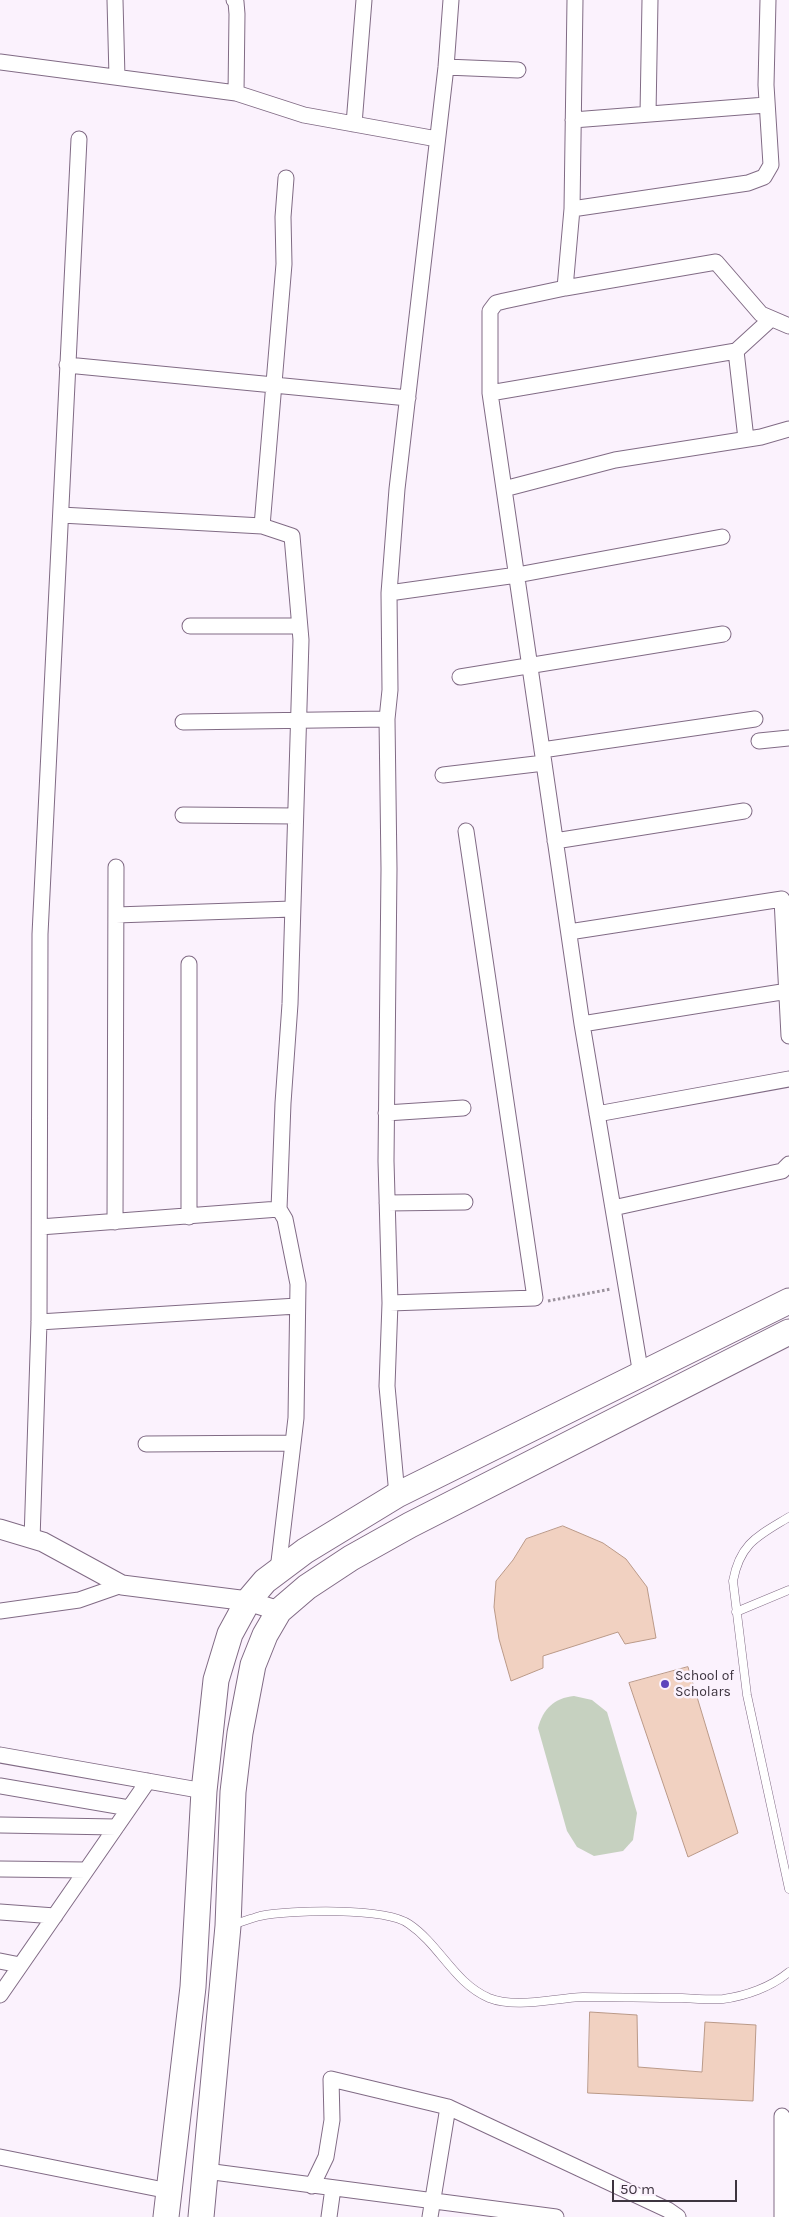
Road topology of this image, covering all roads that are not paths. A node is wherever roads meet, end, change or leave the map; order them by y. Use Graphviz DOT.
graph roads {
  1 [pos="115,0"];
  2 [pos="234,0"];
  3 [pos="364,0"];
  4 [pos="450,0"];
  5 [pos="575,0"];
  6 [pos="650,0"];
  7 [pos="768,0"];
  8 [pos="0,62"];
  9 [pos="446,67"];
  10 [pos="518,70"];
  11 [pos="117,77"];
  12 [pos="236,93"];
  13 [pos="766,106"];
  14 [pos="648,114"];
  15 [pos="573,120"];
  16 [pos="354,124"];
  17 [pos="79,139"];
  18 [pos="437,139"];
  19 [pos="286,178"];
  20 [pos="572,209"];
  21 [pos="565,288"];
  22 [pos="771,318"];
  23 [pos="789,326"];
  24 [pos="736,351"];
  25 [pos="67,364"];
  26 [pos="274,383"];
  27 [pos="490,393"];
  28 [pos="408,398"];
  29 [pos="789,429"];
  30 [pos="746,439"];
  31 [pos="504,489"];
  32 [pos="61,515"];
  33 [pos="262,526"];
  34 [pos="722,537"];
  35 [pos="517,575"];
  36 [pos="389,593"];
  37 [pos="190,626"];
  38 [pos="300,626"];
  39 [pos="722,634"];
  40 [pos="531,664"];
  41 [pos="460,677"];
  42 [pos="387,719"];
  43 [pos="755,719"];
  44 [pos="183,722"];
  45 [pos="298,722"];
  46 [pos="789,738"];
  47 [pos="760,741"];
  48 [pos="543,756"];
  49 [pos="443,775"];
  50 [pos="744,811"];
  51 [pos="183,815"];
  52 [pos="295,816"];
  53 [pos="466,831"];
  54 [pos="556,841"];
  55 [pos="116,867"];
  56 [pos="292,909"];
  57 [pos="116,915"];
  58 [pos="569,932"];
  59 [pos="189,964"];
  60 [pos="788,991"];
  61 [pos="582,1024"];
  62 [pos="789,1036"];
  63 [pos="789,1079"];
  64 [pos="463,1108"];
  65 [pos="386,1113"];
  66 [pos="597,1114"];
  67 [pos="789,1164"];
  68 [pos="465,1202"];
  69 [pos="387,1203"];
  70 [pos="613,1208"];
  71 [pos="279,1209"];
  72 [pos="189,1217"];
  73 [pos="115,1222"];
  74 [pos="40,1227"];
  75 [pos="789,1301"];
  76 [pos="390,1302"];
  77 [pos="297,1306"];
  78 [pos="39,1322"];
  79 [pos="789,1332"];
  80 [pos="642,1375"];
  81 [pos="292,1443"];
  82 [pos="146,1444"];
  83 [pos="397,1495"];
  84 [pos="789,1517"];
  85 [pos="0,1529"];
  86 [pos="32,1540"];
  87 [pos="278,1570"];
  88 [pos="122,1585"];
  89 [pos="789,1590"];
  90 [pos="248,1601"];
  91 [pos="0,1611"];
  92 [pos="279,1611"];
  93 [pos="736,1612"];
  94 [pos="0,1754"];
  95 [pos="148,1780"];
  96 [pos="0,1786"];
  97 [pos="204,1791"];
  98 [pos="129,1808"];
  99 [pos="0,1825"];
  100 [pos="116,1827"];
  101 [pos="0,1869"];
  102 [pos="86,1870"];
  103 [pos="789,1889"];
  104 [pos="0,1912"];
  105 [pos="55,1916"];
  106 [pos="228,1926"];
  107 [pos="0,1961"];
  108 [pos="20,1965"];
  109 [pos="789,1972"];
  110 [pos="0,1995"];
  111 [pos="448,2107"];
  112 [pos="782,2116"];
  113 [pos="0,2157"];
  114 [pos="206,2171"];
  115 [pos="312,2186"];
  116 [pos="333,2188"];
  117 [pos="169,2191"];
  118 [pos="432,2201"];
  119 [pos="521,2214"];
  120 [pos="166,2217"];
  121 [pos="201,2217"];
  122 [pos="329,2217"];
  123 [pos="430,2217"];
  124 [pos="556,2217"];
  125 [pos="678,2217"];
  126 [pos="782,2217"];
  1 -- 11 [label="street"];
  2 -- 12 [label="street"];
  3 -- 16 [label="street"];
  4 -- 9 [label="street"];
  5 -- 15 [label="street"];
  6 -- 14 [label="street"];
  7 -- 13 [label="street"];
  8 -- 11 [label="street"];
  9 -- 10 [label="street"];
  9 -- 18 [label="street"];
  11 -- 12 [label="street"];
  12 -- 16 [label="street"];
  13 -- 14 [label="street"];
  13 -- 20 [label="street"];
  14 -- 15 [label="street"];
  15 -- 20 [label="street"];
  16 -- 18 [label="street"];
  17 -- 25 [label="street"];
  18 -- 28 [label="street"];
  19 -- 26 [label="street"];
  20 -- 21 [label="street"];
  21 -- 22 [label="street"];
  21 -- 27 [label="street"];
  22 -- 23 [label="street"];
  22 -- 24 [label="street"];
  24 -- 27 [label="street"];
  24 -- 30 [label="street"];
  25 -- 26 [label="street"];
  25 -- 32 [label="street"];
  26 -- 28 [label="street"];
  26 -- 33 [label="street"];
  27 -- 31 [label="street"];
  28 -- 36 [label="street"];
  29 -- 30 [label="street"];
  30 -- 31 [label="street"];
  31 -- 35 [label="street"];
  32 -- 33 [label="street"];
  32 -- 74 [label="street"];
  33 -- 38 [label="street"];
  34 -- 35 [label="street"];
  35 -- 36 [label="street"];
  35 -- 40 [label="street"];
  36 -- 42 [label="street"];
  37 -- 38 [label="street"];
  38 -- 45 [label="street"];
  39 -- 40 [label="street"];
  40 -- 41 [label="street"];
  40 -- 48 [label="street"];
  42 -- 45 [label="street"];
  42 -- 65 [label="street"];
  43 -- 48 [label="street"];
  44 -- 45 [label="street"];
  45 -- 52 [label="street"];
  46 -- 47 [label="street"];
  48 -- 49 [label="street"];
  48 -- 54 [label="street"];
  50 -- 54 [label="street"];
  51 -- 52 [label="street"];
  52 -- 56 [label="street"];
  53 -- 76 [label="street"];
  54 -- 58 [label="street"];
  55 -- 57 [label="street"];
  56 -- 57 [label="street"];
  56 -- 71 [label="street"];
  57 -- 73 [label="street"];
  58 -- 60 [label="street"];
  58 -- 61 [label="street"];
  59 -- 72 [label="street"];
  60 -- 61 [label="street"];
  60 -- 62 [label="street"];
  61 -- 66 [label="street"];
  63 -- 66 [label="street"];
  64 -- 65 [label="street"];
  65 -- 69 [label="street"];
  66 -- 70 [label="street"];
  67 -- 70 [label="street"];
  68 -- 69 [label="street"];
  69 -- 76 [label="street"];
  70 -- 80 [label="street"];
  71 -- 72 [label="street"];
  71 -- 77 [label="street"];
  72 -- 73 [label="street"];
  73 -- 74 [label="street"];
  74 -- 78 [label="street"];
  75 -- 80 [label="highway"];
  76 -- 83 [label="street"];
  77 -- 78 [label="street"];
  77 -- 81 [label="street"];
  78 -- 86 [label="street"];
  79 -- 92 [label="highway"];
  80 -- 83 [label="highway"];
  81 -- 82 [label="street"];
  81 -- 87 [label="street"];
  83 -- 87 [label="highway"];
  84 -- 93 [label="lane"];
  85 -- 86 [label="street"];
  86 -- 88 [label="street"];
  87 -- 90 [label="highway"];
  88 -- 90 [label="street"];
  88 -- 91 [label="street"];
  89 -- 93 [label="lane"];
  90 -- 92 [label="street"];
  90 -- 97 [label="highway"];
  92 -- 106 [label="highway"];
  93 -- 103 [label="lane"];
  94 -- 95 [label="street"];
  95 -- 97 [label="street"];
  95 -- 98 [label="street"];
  96 -- 98 [label="street"];
  97 -- 117 [label="highway"];
  98 -- 100 [label="street"];
  99 -- 100 [label="street"];
  100 -- 102 [label="street"];
  101 -- 102 [label="street"];
  102 -- 105 [label="street"];
  104 -- 105 [label="street"];
  105 -- 108 [label="street"];
  106 -- 109 [label="lane"];
  106 -- 114 [label="highway"];
  107 -- 108 [label="street"];
  108 -- 110 [label="street"];
  111 -- 115 [label="street"];
  111 -- 118 [label="street"];
  111 -- 125 [label="street"];
  112 -- 126 [label="street"];
  113 -- 117 [label="street"];
  114 -- 115 [label="street"];
  114 -- 121 [label="highway"];
  115 -- 116 [label="street"];
  116 -- 118 [label="street"];
  116 -- 122 [label="street"];
  117 -- 120 [label="highway"];
  118 -- 119 [label="street"];
  118 -- 123 [label="street"];
  119 -- 124 [label="street"];
}
